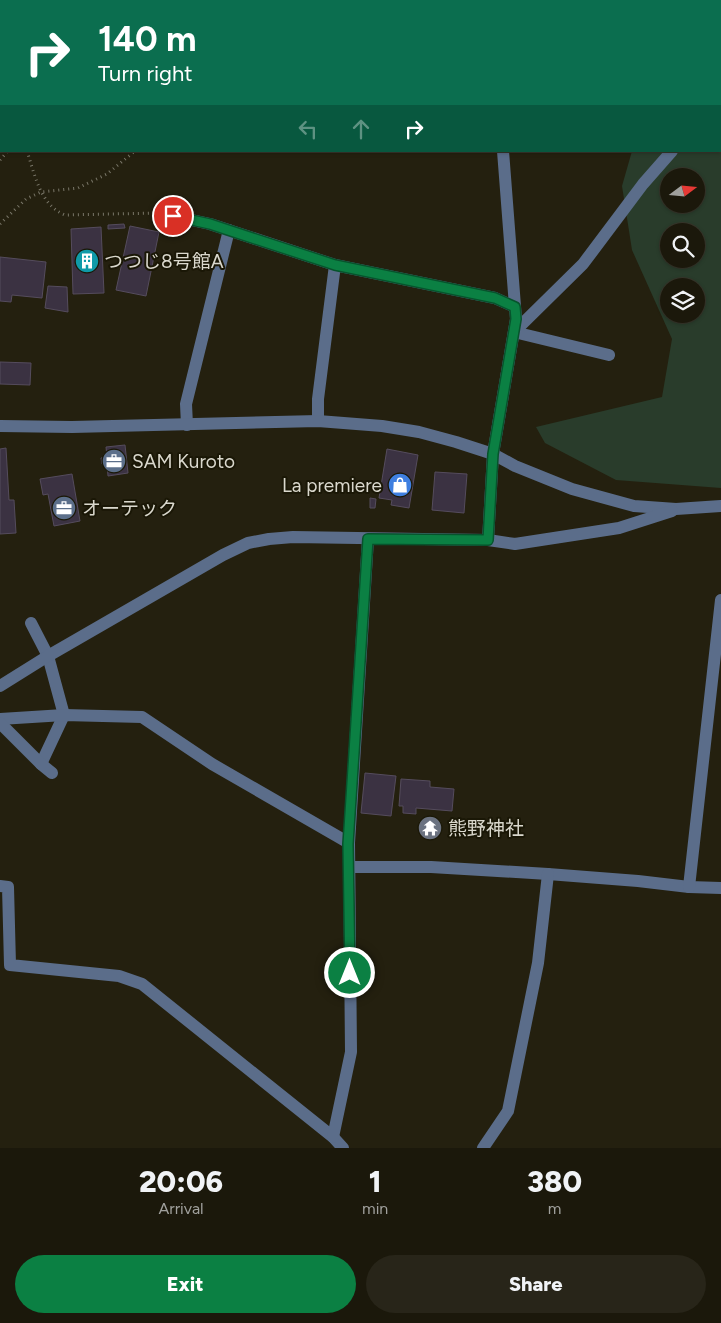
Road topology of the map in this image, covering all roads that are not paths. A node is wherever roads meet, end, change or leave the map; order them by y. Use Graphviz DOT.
graph roads {
  1 [pos="503,152"];
  2 [pos="671,152"];
  3 [pos="173,216"];
  4 [pos="228,230"];
  5 [pos="335,265"];
  6 [pos="515,307"];
  7 [pos="514,332"];
  8 [pos="609,355"];
  9 [pos="318,421"];
  10 [pos="186,425"];
  11 [pos="0,426"];
  12 [pos="493,454"];
  13 [pos="721,506"];
  14 [pos="676,509"];
  15 [pos="368,539"];
  16 [pos="488,540"];
  17 [pos="721,600"];
  18 [pos="31,623"];
  19 [pos="48,656"];
  20 [pos="0,686"];
  21 [pos="64,715"];
  22 [pos="0,719"];
  23 [pos="0,723"];
  24 [pos="41,764"];
  25 [pos="52,773"];
  26 [pos="348,844"];
  27 [pos="349,867"];
  28 [pos="548,874"];
  29 [pos="0,886"];
  30 [pos="689,887"];
  31 [pos="721,888"];
  32 [pos="333,1137"];
  33 [pos="343,1148"];
  34 [pos="483,1148"];
  1 -- 6 [label="street"];
  2 -- 7 [label="street"];
  3 -- 4 [label="street"];
  4 -- 5 [label="street"];
  4 -- 10 [label="street"];
  5 -- 6 [label="street"];
  5 -- 9 [label="street"];
  6 -- 7 [label="street"];
  7 -- 8 [label="street"];
  7 -- 12 [label="street"];
  9 -- 10 [label="street"];
  9 -- 12 [label="street"];
  10 -- 11 [label="street"];
  12 -- 14 [label="street"];
  12 -- 16 [label="street"];
  13 -- 14 [label="street"];
  14 -- 16 [label="street"];
  15 -- 16 [label="street"];
  15 -- 19 [label="street"];
  15 -- 26 [label="street"];
  17 -- 30 [label="street"];
  18 -- 19 [label="street"];
  19 -- 20 [label="street"];
  19 -- 21 [label="street"];
  21 -- 22 [label="street"];
  21 -- 24 [label="street"];
  21 -- 26 [label="street"];
  23 -- 24 [label="street"];
  24 -- 25 [label="street"];
  26 -- 27 [label="street"];
  27 -- 28 [label="street"];
  27 -- 32 [label="street"];
  28 -- 30 [label="street"];
  28 -- 34 [label="street"];
  29 -- 32 [label="street"];
  30 -- 31 [label="street"];
  32 -- 33 [label="street"];
}
